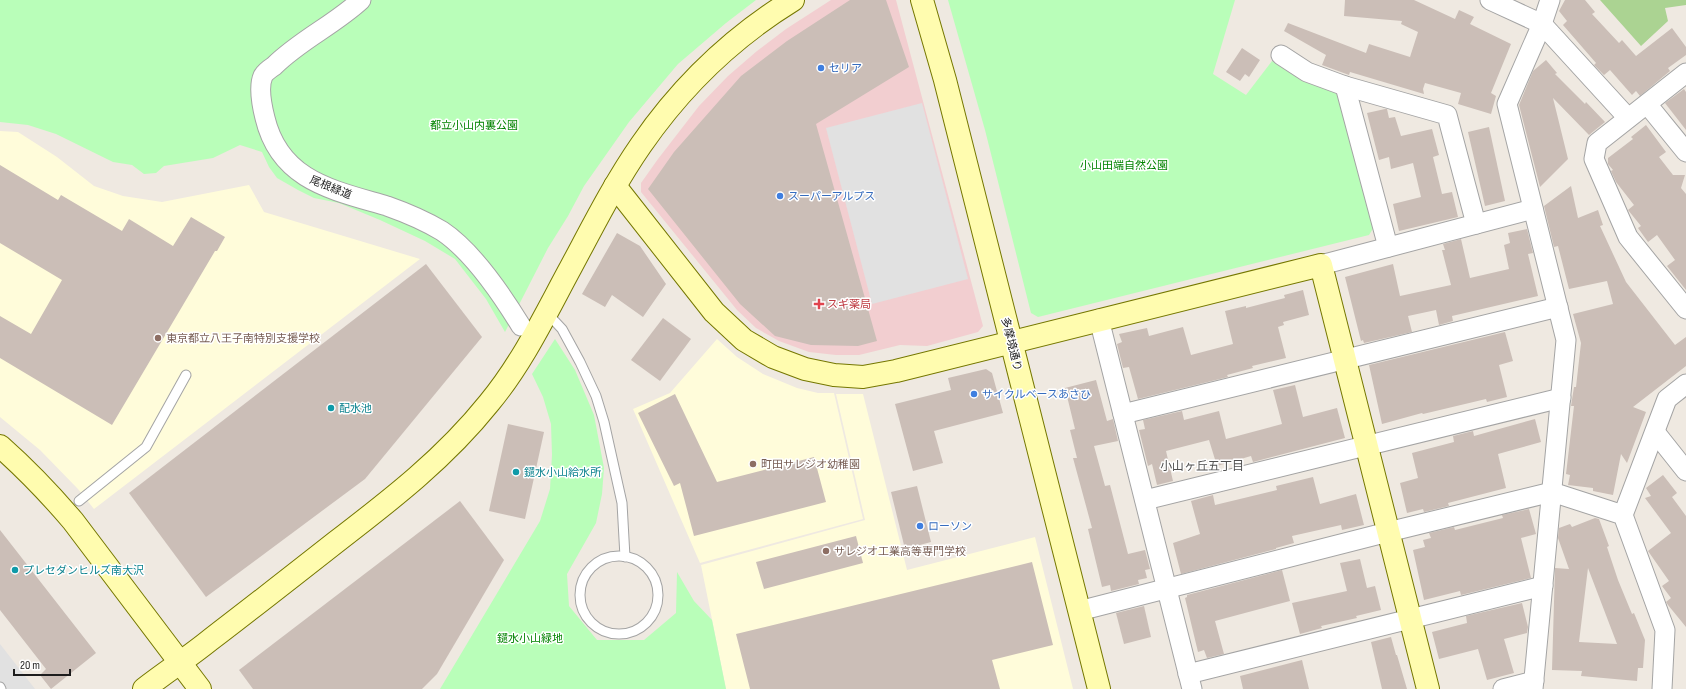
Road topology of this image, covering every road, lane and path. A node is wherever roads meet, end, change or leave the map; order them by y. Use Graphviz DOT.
graph roads {
  1 [pos="360,0"];
  2 [pos="793,0"];
  3 [pos="922,0"];
  4 [pos="1490,0"];
  5 [pos="1550,0"];
  6 [pos="1542,24"];
  7 [pos="1281,55"];
  8 [pos="1686,73"];
  9 [pos="1345,86"];
  10 [pos="1647,104"];
  11 [pos="1628,118"];
  12 [pos="1686,152"];
  13 [pos="615,186"];
  14 [pos="1533,209"];
  15 [pos="1476,224"];
  16 [pos="1388,247"];
  17 [pos="1321,265"];
  18 [pos="1558,307"];
  19 [pos="1686,309"];
  20 [pos="546,312"];
  21 [pos="1100,319"];
  22 [pos="521,326"];
  23 [pos="1011,341"];
  24 [pos="1345,360"];
  25 [pos="186,375"];
  26 [pos="1686,384"];
  27 [pos="1561,398"];
  28 [pos="1123,414"];
  29 [pos="1655,432"];
  30 [pos="1366,445"];
  31 [pos="0,446"];
  32 [pos="1686,471"];
  33 [pos="1552,492"];
  34 [pos="1145,500"];
  35 [pos="79,501"];
  36 [pos="1623,515"];
  37 [pos="1388,532"];
  38 [pos="625,557"];
  39 [pos="1543,586"];
  40 [pos="1167,588"];
  41 [pos="1079,610"];
  42 [pos="1410,619"];
  43 [pos="180,663"];
  44 [pos="1190,682"];
  45 [pos="1534,685"];
  46 [pos="144,689"];
  47 [pos="200,689"];
  48 [pos="1099,689"];
  49 [pos="1428,689"];
  50 [pos="1503,689"];
  51 [pos="1662,689"];
  1 -- 22 [label="street, 尾根緑道"];
  2 -- 13 [label="street"];
  3 -- 23 [label="street, 多摩境通り"];
  4 -- 6 [label="street"];
  5 -- 6 [label="street"];
  6 -- 11 [label="street"];
  6 -- 14 [label="street"];
  7 -- 9 [label="street"];
  8 -- 10 [label="street"];
  9 -- 15 [label="street"];
  9 -- 16 [label="street"];
  10 -- 11 [label="street"];
  10 -- 12 [label="street"];
  11 -- 19 [label="street"];
  13 -- 20 [label="street"];
  13 -- 23 [label="street"];
  14 -- 15 [label="street"];
  14 -- 18 [label="street"];
  15 -- 16 [label="street"];
  16 -- 17 [label="street"];
  17 -- 21 [label="street"];
  17 -- 24 [label="street"];
  18 -- 24 [label="street"];
  18 -- 27 [label="street"];
  20 -- 38 [label="lane"];
  20 -- 43 [label="street"];
  21 -- 23 [label="street"];
  21 -- 28 [label="street"];
  23 -- 41 [label="street, 多摩境通り"];
  24 -- 28 [label="street"];
  24 -- 30 [label="street"];
  25 -- 35 [label="lane"];
  26 -- 29 [label="street"];
  27 -- 30 [label="street"];
  27 -- 33 [label="street"];
  28 -- 34 [label="street"];
  29 -- 32 [label="street"];
  29 -- 36 [label="street"];
  30 -- 34 [label="street"];
  30 -- 37 [label="street"];
  31 -- 43 [label="street"];
  33 -- 36 [label="street"];
  33 -- 37 [label="street"];
  33 -- 39 [label="street"];
  34 -- 40 [label="street"];
  36 -- 51 [label="street"];
  37 -- 40 [label="street"];
  37 -- 42 [label="street"];
  38 -- 38 [label="lane"];
  39 -- 42 [label="street"];
  39 -- 45 [label="street"];
  40 -- 41 [label="street"];
  40 -- 44 [label="street"];
  41 -- 48 [label="street, 多摩境通り"];
  42 -- 44 [label="street"];
  42 -- 49 [label="street"];
  43 -- 46 [label="street"];
  43 -- 47 [label="street"];
  45 -- 50 [label="street"];
}
